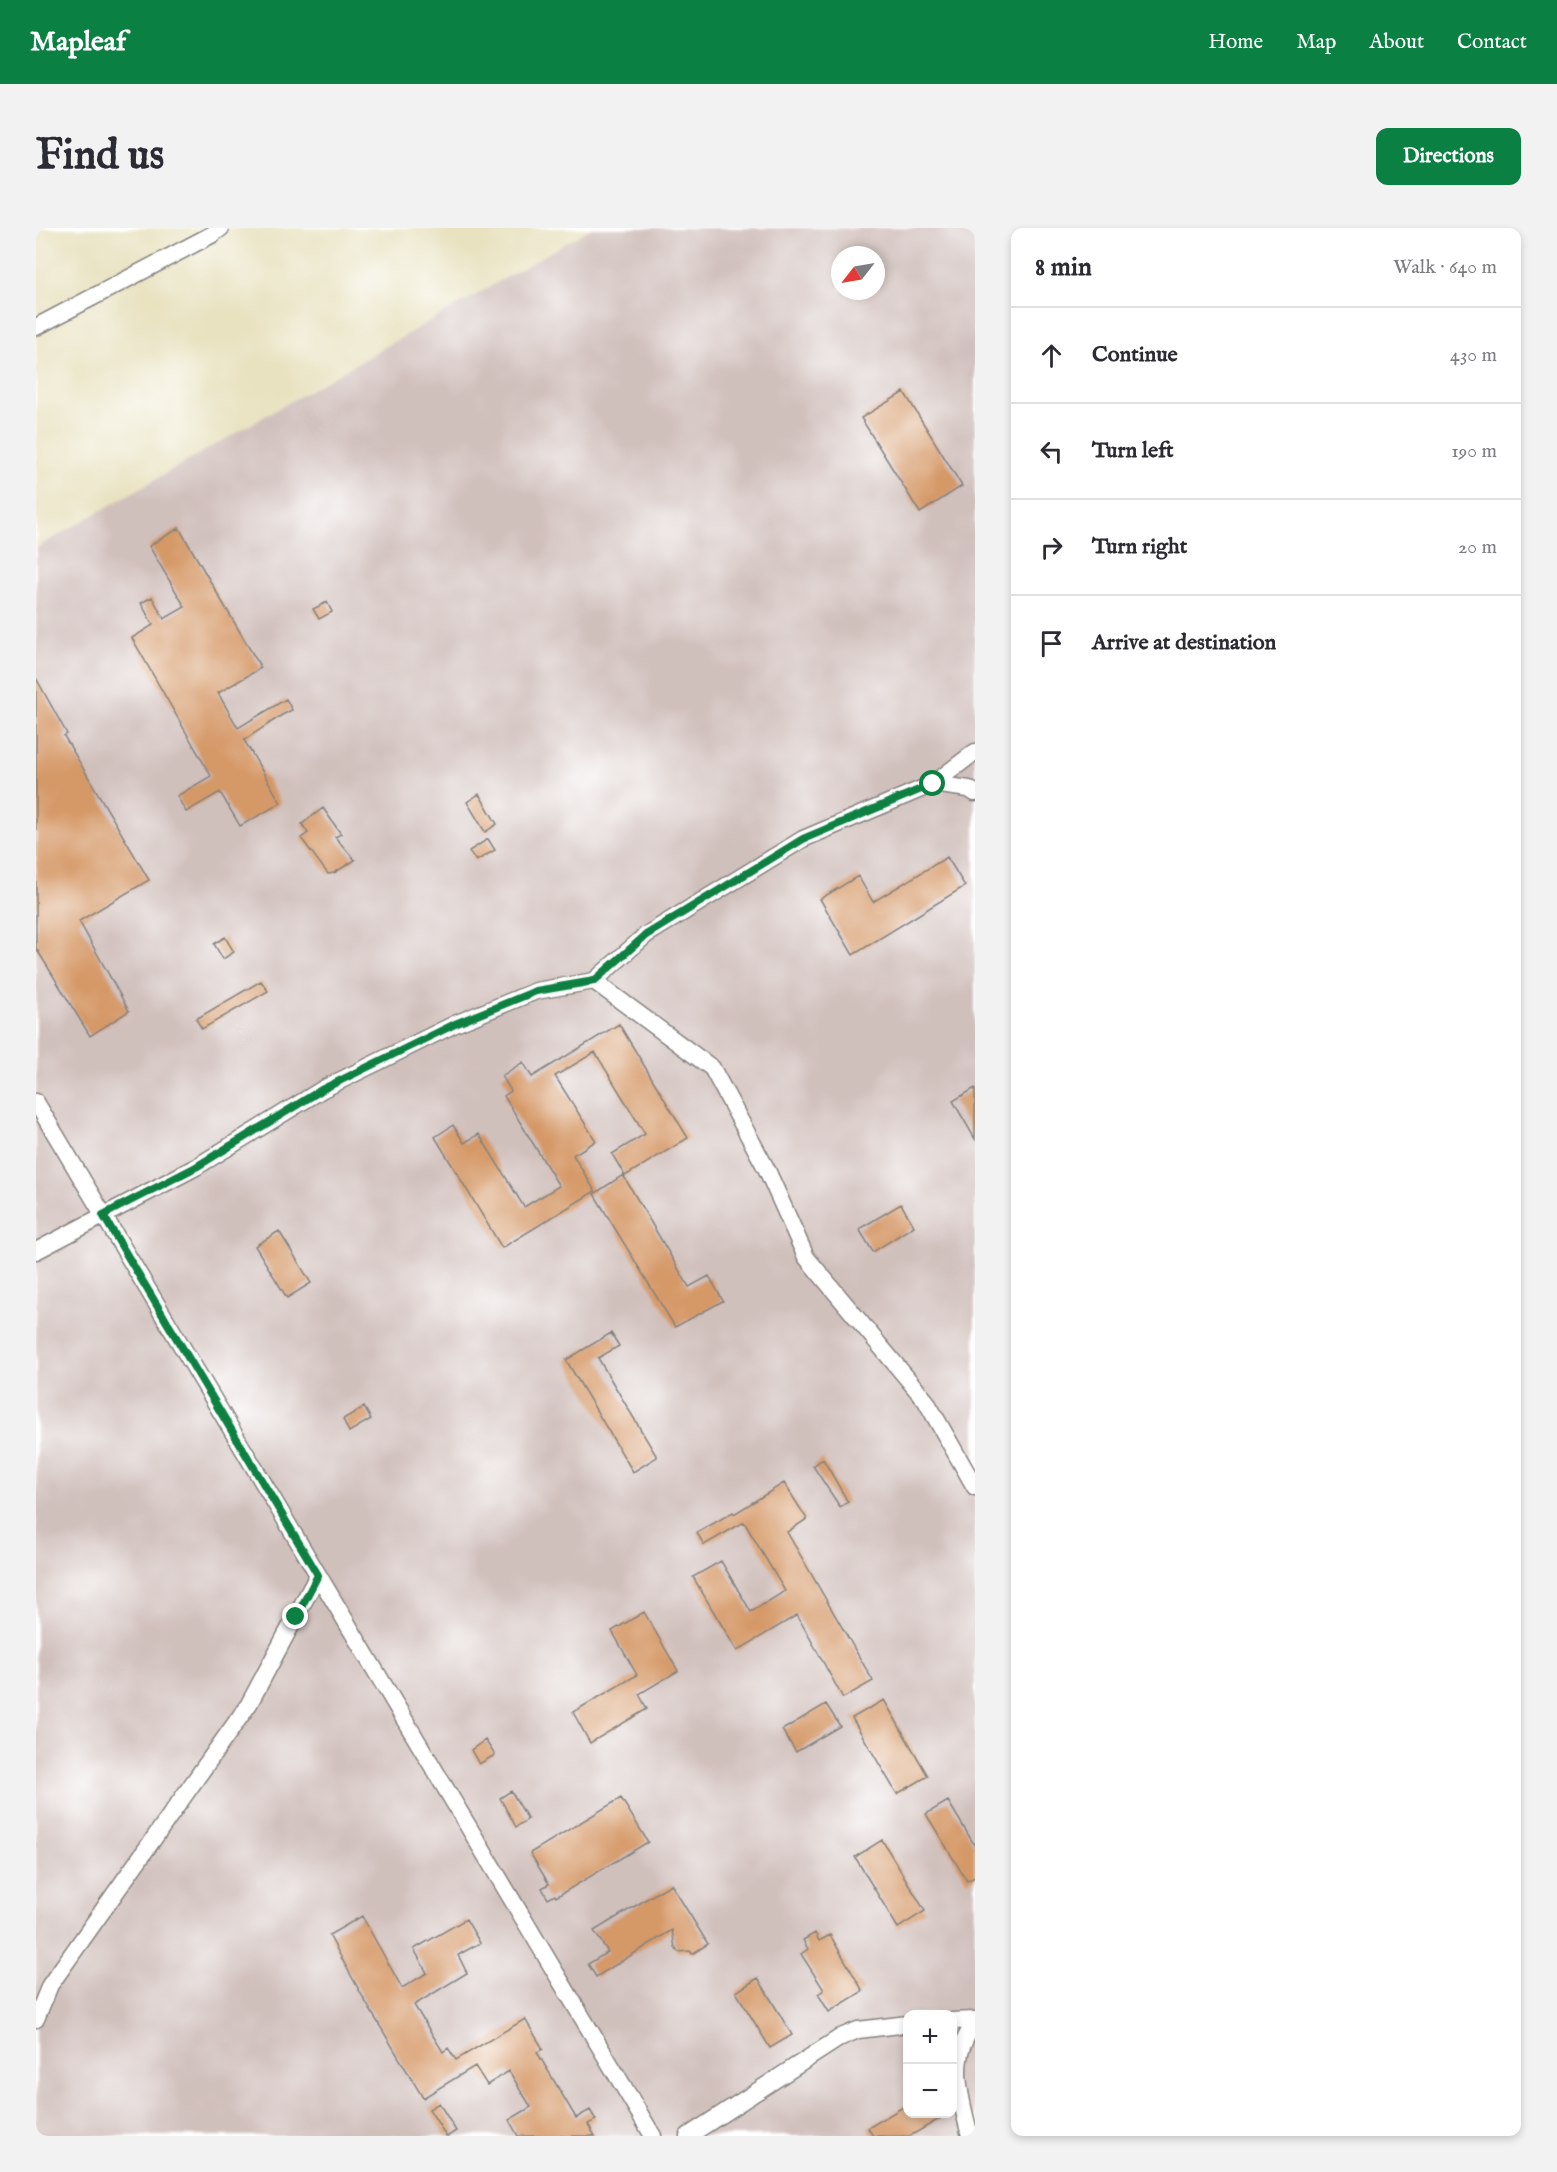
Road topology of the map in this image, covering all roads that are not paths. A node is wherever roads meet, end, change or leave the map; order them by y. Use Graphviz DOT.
graph roads {
  1 [pos="221,228"];
  2 [pos="36,327"];
  3 [pos="975,752"];
  4 [pos="933,784"];
  5 [pos="975,793"];
  6 [pos="594,981"];
  7 [pos="36,1102"];
  8 [pos="103,1215"];
  9 [pos="36,1251"];
  10 [pos="975,1487"];
  11 [pos="318,1575"];
  12 [pos="36,2019"];
  13 [pos="975,2020"];
  14 [pos="957,2021"];
  15 [pos="975,2024"];
  16 [pos="903,2025"];
  17 [pos="653,2136"];
  18 [pos="688,2136"];
  19 [pos="970,2136"];
  1 -- 2 [label="street"];
  3 -- 4 [label="street"];
  4 -- 5 [label="street"];
  4 -- 6 [label="street"];
  6 -- 8 [label="street"];
  6 -- 10 [label="street"];
  7 -- 8 [label="street"];
  8 -- 9 [label="street"];
  8 -- 11 [label="street"];
  11 -- 12 [label="street"];
  11 -- 17 [label="street"];
  13 -- 14 [label="street"];
  15 -- 19 [label="street"];
  16 -- 18 [label="street"];
}
